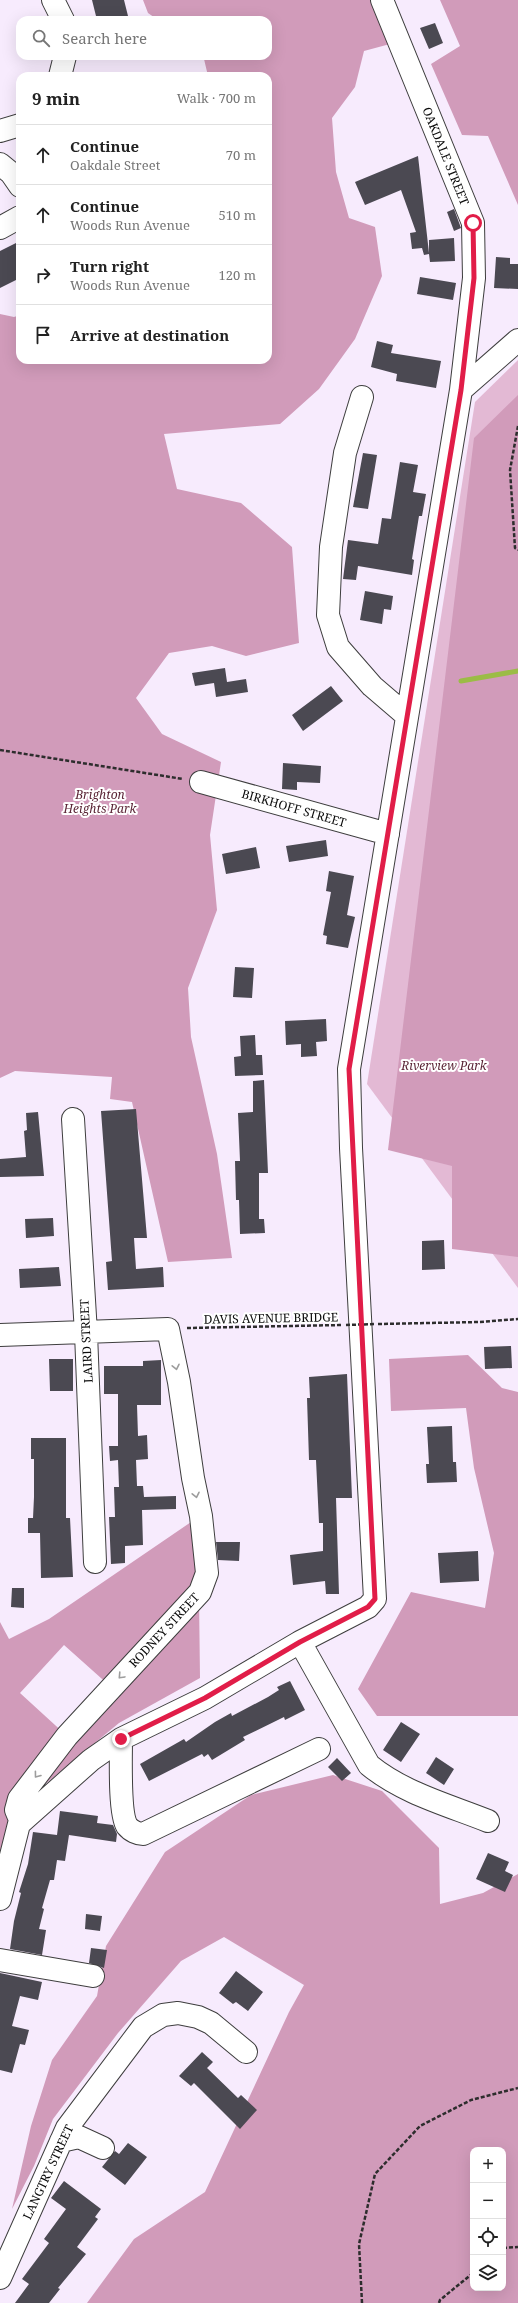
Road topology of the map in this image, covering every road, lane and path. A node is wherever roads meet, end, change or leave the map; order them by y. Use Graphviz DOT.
graph roads {
  1 [pos="53,0"];
  2 [pos="382,0"];
  3 [pos="61,16"];
  4 [pos="64,60"];
  5 [pos="61,72"];
  6 [pos="16,126"];
  7 [pos="0,131"];
  8 [pos="0,164"];
  9 [pos="16,180"];
  10 [pos="16,219"];
  11 [pos="0,228"];
  12 [pos="518,340"];
  13 [pos="461,390"];
  14 [pos="362,397"];
  15 [pos="518,426"];
  16 [pos="518,550"];
  17 [pos="407,716"];
  18 [pos="0,750"];
  19 [pos="201,782"];
  20 [pos="388,834"];
  21 [pos="73,1119"];
  22 [pos="518,1319"];
  23 [pos="168,1329"];
  24 [pos="86,1333"];
  25 [pos="0,1335"];
  26 [pos="95,1562"];
  27 [pos="300,1642"];
  28 [pos="121,1739"];
  29 [pos="319,1748"];
  30 [pos="488,1821"];
  31 [pos="21,1822"];
  32 [pos="0,1899"];
  33 [pos="0,1960"];
  34 [pos="93,1976"];
  35 [pos="246,2052"];
  36 [pos="518,2088"];
  37 [pos="61,2141"];
  38 [pos="103,2148"];
  39 [pos="518,2247"];
  40 [pos="506,2248"];
  41 [pos="1,2275"];
  42 [pos="470,2275"];
  43 [pos="439,2301"];
  44 [pos="362,2303"];
  1 -- 3 [label="street"];
  2 -- 13 [label="street, OAKDALE STREET"];
  4 -- 5 [label="street"];
  6 -- 7 [label="street"];
  8 -- 9 [label="street"];
  10 -- 11 [label="street"];
  12 -- 13 [label="street"];
  13 -- 17 [label="street, OAKDALE STREET"];
  14 -- 17 [label="street"];
  15 -- 16 [label="path"];
  17 -- 20 [label="street, OAKDALE STREET"];
  18 -- 19 [label="path"];
  19 -- 20 [label="street, BIRKHOFF STREET"];
  20 -- 27 [label="street, OAKDALE STREET"];
  21 -- 24 [label="street, LAIRD STREET"];
  22 -- 23 [label="path, DAVIS AVENUE BRIDGE, bridge"];
  23 -- 24 [label="street"];
  23 -- 31 [label="street, RODNEY STREET, one-way"];
  24 -- 25 [label="street"];
  24 -- 26 [label="street, LAIRD STREET"];
  27 -- 28 [label="street, OAKDALE STREET"];
  27 -- 30 [label="street"];
  28 -- 29 [label="street"];
  28 -- 31 [label="street, OAKDALE STREET"];
  31 -- 32 [label="street"];
  33 -- 34 [label="street"];
  35 -- 37 [label="street, LANGTRY STREET"];
  36 -- 44 [label="path"];
  37 -- 38 [label="street"];
  37 -- 41 [label="street, LANGTRY STREET"];
  39 -- 40 [label="path"];
  42 -- 43 [label="path"];
}
